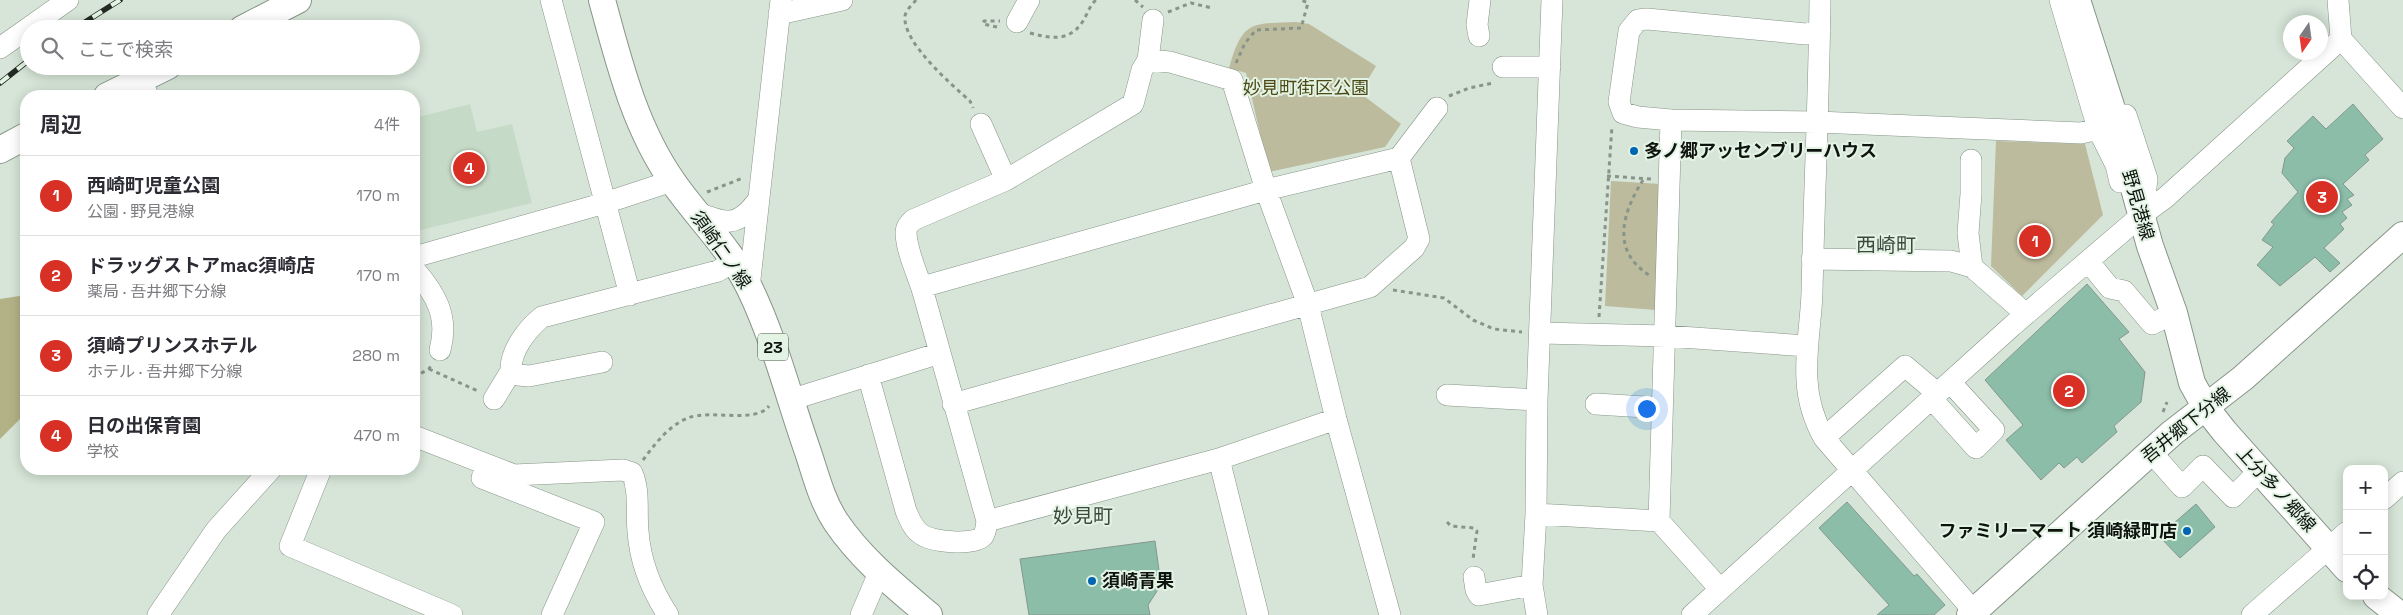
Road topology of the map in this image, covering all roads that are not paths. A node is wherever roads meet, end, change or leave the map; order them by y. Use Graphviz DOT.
graph roads {
  1 [pos="68,0"];
  2 [pos="298,0"];
  3 [pos="551,0"];
  4 [pos="602,0"];
  5 [pos="842,0"];
  6 [pos="1029,0"];
  7 [pos="1480,0"];
  8 [pos="1552,0"];
  9 [pos="1820,0"];
  10 [pos="2060,0"];
  11 [pos="2077,0"];
  12 [pos="2090,0"];
  13 [pos="2338,0"];
  14 [pos="780,7"];
  15 [pos="40,20"];
  16 [pos="259,20"];
  17 [pos="1154,20"];
  18 [pos="1017,22"];
  19 [pos="1820,30"];
  20 [pos="20,34"];
  21 [pos="1478,36"];
  22 [pos="2341,39"];
  23 [pos="0,48"];
  24 [pos="1148,60"];
  25 [pos="1503,67"];
  26 [pos="1550,67"];
  27 [pos="158,75"];
  28 [pos="144,88"];
  29 [pos="1437,108"];
  30 [pos="2403,108"];
  31 [pos="2105,119"];
  32 [pos="1671,120"];
  33 [pos="1817,122"];
  34 [pos="981,124"];
  35 [pos="20,139"];
  36 [pos="0,150"];
  37 [pos="1399,158"];
  38 [pos="1971,160"];
  39 [pos="1006,180"];
  40 [pos="672,182"];
  41 [pos="1266,190"];
  42 [pos="758,200"];
  43 [pos="701,202"];
  44 [pos="605,203"];
  45 [pos="2143,214"];
  46 [pos="2403,235"];
  47 [pos="420,255"];
  48 [pos="1812,259"];
  49 [pos="734,261"];
  50 [pos="2088,261"];
  51 [pos="1972,267"];
  52 [pos="420,277"];
  53 [pos="922,287"];
  54 [pos="750,288"];
  55 [pos="630,295"];
  56 [pos="1308,305"];
  57 [pos="2174,313"];
  58 [pos="2026,314"];
  59 [pos="1541,332"];
  60 [pos="1666,336"];
  61 [pos="1807,346"];
  62 [pos="440,350"];
  63 [pos="940,354"];
  64 [pos="602,362"];
  65 [pos="511,371"];
  66 [pos="868,374"];
  67 [pos="1940,391"];
  68 [pos="1447,395"];
  69 [pos="494,399"];
  70 [pos="778,399"];
  71 [pos="1537,400"];
  72 [pos="953,404"];
  73 [pos="1596,404"];
  74 [pos="1662,408"];
  75 [pos="2206,408"];
  76 [pos="1336,419"];
  77 [pos="420,438"];
  78 [pos="1824,438"];
  79 [pos="2151,452"];
  80 [pos="420,454"];
  81 [pos="1219,459"];
  82 [pos="1850,470"];
  83 [pos="2259,471"];
  84 [pos="266,475"];
  85 [pos="319,475"];
  86 [pos="2403,482"];
  87 [pos="2388,495"];
  88 [pos="1536,514"];
  89 [pos="987,521"];
  90 [pos="1659,521"];
  91 [pos="2338,540"];
  92 [pos="2343,556"];
  93 [pos="879,573"];
  94 [pos="1474,577"];
  95 [pos="1532,585"];
  96 [pos="1720,589"];
  97 [pos="2381,600"];
  98 [pos="1974,614"];
  99 [pos="158,615"];
  100 [pos="452,615"];
  101 [pos="552,615"];
  102 [pos="668,615"];
  103 [pos="861,615"];
  104 [pos="929,615"];
  105 [pos="1258,615"];
  106 [pos="1390,615"];
  107 [pos="1537,615"];
  108 [pos="1692,615"];
  109 [pos="2252,615"];
  110 [pos="2400,615"];
  1 -- 15 [label="street"];
  2 -- 16 [label="main road"];
  3 -- 44 [label="street"];
  4 -- 40 [label="main road, 須崎仁ノ線 / 23"];
  5 -- 14 [label="street"];
  6 -- 18 [label="street"];
  7 -- 21 [label="street"];
  8 -- 26 [label="street"];
  9 -- 19 [label="street"];
  10 -- 31 [label="street"];
  11 -- 31 [label="main road, 野見港線"];
  12 -- 45 [label="street"];
  13 -- 22 [label="street"];
  14 -- 42 [label="street"];
  17 -- 24 [label="street"];
  19 -- 32 [label="street"];
  19 -- 33 [label="street"];
  20 -- 23 [label="street"];
  22 -- 30 [label="street"];
  22 -- 45 [label="street"];
  24 -- 39 [label="street"];
  24 -- 41 [label="street"];
  25 -- 26 [label="street"];
  26 -- 59 [label="street"];
  27 -- 28 [label="main road"];
  29 -- 37 [label="street"];
  31 -- 33 [label="street"];
  31 -- 45 [label="main road, 野見港線"];
  32 -- 33 [label="street"];
  32 -- 60 [label="street"];
  33 -- 48 [label="street"];
  34 -- 39 [label="street"];
  35 -- 36 [label="main road"];
  37 -- 41 [label="street"];
  37 -- 56 [label="street"];
  38 -- 51 [label="street"];
  39 -- 53 [label="street"];
  40 -- 43 [label="main road, 須崎仁ノ線 / 23"];
  40 -- 44 [label="street"];
  41 -- 53 [label="street"];
  41 -- 56 [label="street"];
  42 -- 43 [label="street"];
  42 -- 54 [label="street"];
  43 -- 49 [label="main road, 須崎仁ノ線 / 23"];
  44 -- 47 [label="street"];
  44 -- 55 [label="street"];
  45 -- 50 [label="street"];
  45 -- 57 [label="main road, 野見港線"];
  46 -- 75 [label="main road, 吾井郷下分線"];
  48 -- 51 [label="street"];
  48 -- 61 [label="street"];
  49 -- 54 [label="main road, 須崎仁ノ線 / 23"];
  49 -- 55 [label="street"];
  50 -- 57 [label="street"];
  50 -- 58 [label="street"];
  51 -- 58 [label="street"];
  52 -- 62 [label="street"];
  53 -- 63 [label="street"];
  54 -- 70 [label="main road, 須崎仁ノ線 / 23"];
  55 -- 65 [label="street"];
  56 -- 72 [label="street"];
  56 -- 76 [label="street"];
  57 -- 75 [label="main road, 野見港線"];
  58 -- 67 [label="street"];
  59 -- 60 [label="street"];
  59 -- 71 [label="street"];
  60 -- 61 [label="street"];
  60 -- 74 [label="street"];
  61 -- 78 [label="street"];
  63 -- 66 [label="street"];
  63 -- 72 [label="street"];
  64 -- 65 [label="street"];
  65 -- 69 [label="street"];
  66 -- 70 [label="street"];
  66 -- 89 [label="street"];
  67 -- 78 [label="street"];
  67 -- 82 [label="street"];
  68 -- 71 [label="street"];
  70 -- 93 [label="main road, 須崎仁ノ線 / 23"];
  71 -- 88 [label="street"];
  72 -- 89 [label="street"];
  73 -- 74 [label="street"];
  74 -- 90 [label="street"];
  75 -- 79 [label="main road, 吾井郷下分線"];
  75 -- 83 [label="main road, 上分多ノ郷線"];
  76 -- 81 [label="street"];
  76 -- 106 [label="street"];
  77 -- 102 [label="street"];
  78 -- 82 [label="street"];
  79 -- 83 [label="street"];
  79 -- 98 [label="main road, 吾井郷下分線"];
  80 -- 101 [label="street"];
  81 -- 89 [label="street"];
  81 -- 105 [label="street"];
  82 -- 96 [label="street"];
  82 -- 98 [label="street"];
  83 -- 91 [label="main road, 上分多ノ郷線"];
  84 -- 99 [label="street"];
  85 -- 100 [label="street"];
  86 -- 87 [label="street"];
  88 -- 90 [label="street"];
  88 -- 95 [label="street"];
  90 -- 96 [label="street"];
  91 -- 92 [label="main road, 上分多ノ郷線"];
  91 -- 109 [label="street"];
  93 -- 103 [label="street"];
  93 -- 104 [label="main road, 須崎仁ノ線 / 23"];
  94 -- 95 [label="street"];
  95 -- 107 [label="street"];
  96 -- 108 [label="street"];
  97 -- 110 [label="main road"];
}
